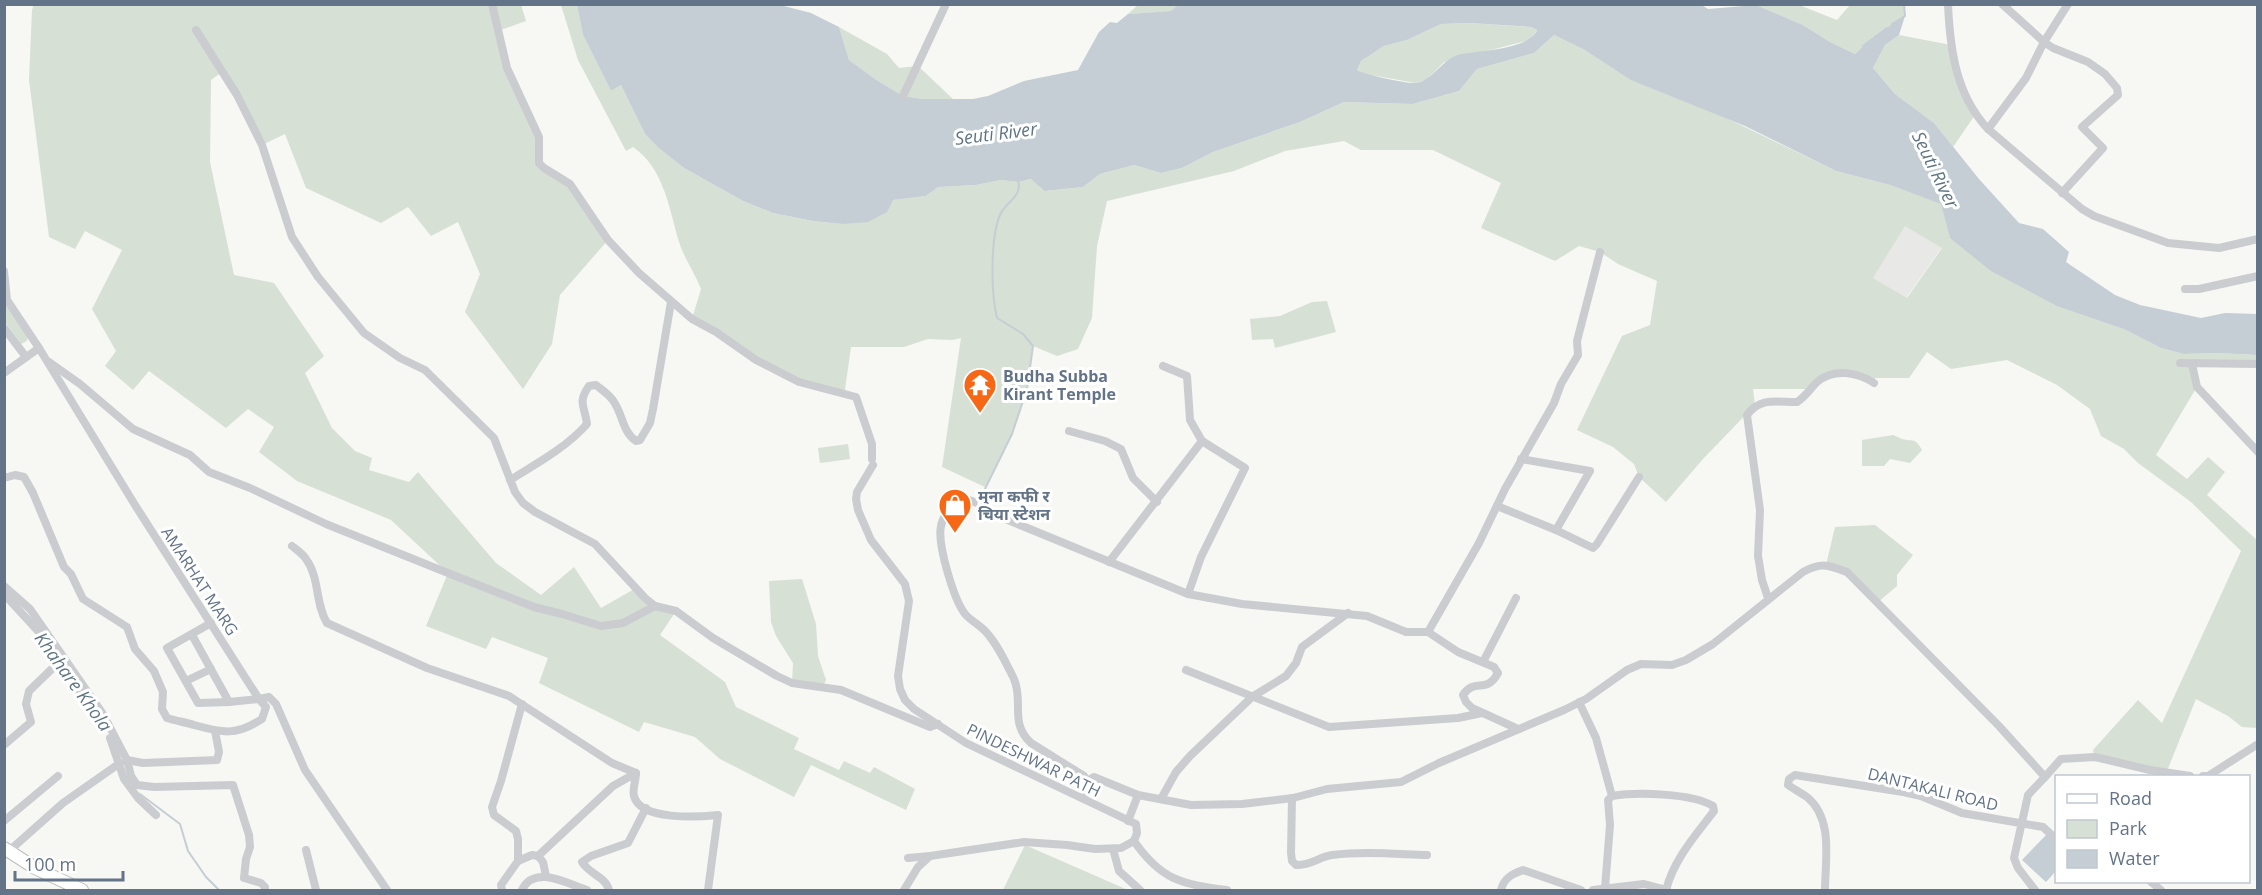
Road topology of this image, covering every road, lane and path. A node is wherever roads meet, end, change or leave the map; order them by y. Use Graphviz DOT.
graph roads {
  1 [pos="492,4"];
  2 [pos="946,4"];
  3 [pos="1948,4"];
  4 [pos="2002,4"];
  5 [pos="2068,4"];
  6 [pos="195,30"];
  7 [pos="2044,42"];
  8 [pos="903,96"];
  9 [pos="1988,129"];
  10 [pos="2062,193"];
  11 [pos="2258,239"];
  12 [pos="1600,252"];
  13 [pos="4,272"];
  14 [pos="2258,276"];
  15 [pos="2186,289"];
  16 [pos="6,300"];
  17 [pos="671,302"];
  18 [pos="4,328"];
  19 [pos="39,348"];
  20 [pos="26,357"];
  21 [pos="45,360"];
  22 [pos="2180,363"];
  23 [pos="2192,364"];
  24 [pos="2258,364"];
  25 [pos="1163,366"];
  26 [pos="4,373"];
  27 [pos="1874,383"];
  28 [pos="1069,431"];
  29 [pos="1202,441"];
  30 [pos="2258,452"];
  31 [pos="1521,459"];
  32 [pos="1639,477"];
  33 [pos="4,478"];
  34 [pos="510,480"];
  35 [pos="1156,502"];
  36 [pos="1497,506"];
  37 [pos="1556,530"];
  38 [pos="292,546"];
  39 [pos="1109,562"];
  40 [pos="4,586"];
  41 [pos="4,594"];
  42 [pos="1188,594"];
  43 [pos="1516,598"];
  44 [pos="1768,598"];
  45 [pos="655,606"];
  46 [pos="1348,613"];
  47 [pos="211,623"];
  48 [pos="1428,632"];
  49 [pos="192,635"];
  50 [pos="59,662"];
  51 [pos="1484,662"];
  52 [pos="212,669"];
  53 [pos="1186,670"];
  54 [pos="186,681"];
  55 [pos="1252,697"];
  56 [pos="259,699"];
  57 [pos="229,702"];
  58 [pos="1579,702"];
  59 [pos="522,704"];
  60 [pos="1482,713"];
  61 [pos="938,724"];
  62 [pos="1518,729"];
  63 [pos="215,731"];
  64 [pos="2258,744"];
  65 [pos="4,745"];
  66 [pos="122,762"];
  67 [pos="636,773"];
  68 [pos="2180,775"];
  69 [pos="2208,775"];
  70 [pos="58,776"];
  71 [pos="2045,777"];
  72 [pos="1087,781"];
  73 [pos="1138,795"];
  74 [pos="1612,796"];
  75 [pos="1292,798"];
  76 [pos="1084,799"];
  77 [pos="1161,799"];
  78 [pos="646,808"];
  79 [pos="156,815"];
  80 [pos="1128,820"];
  81 [pos="4,821"];
  82 [pos="2022,822"];
  83 [pos="2055,838"];
  84 [pos="1134,841"];
  85 [pos="1113,849"];
  86 [pos="7,850"];
  87 [pos="306,850"];
  88 [pos="1427,855"];
  89 [pos="538,856"];
  90 [pos="930,856"];
  91 [pos="908,858"];
  92 [pos="518,861"];
  93 [pos="546,876"];
  94 [pos="1605,888"];
  95 [pos="1595,890"];
  96 [pos="1666,890"];
  97 [pos="82,891"];
  98 [pos="265,891"];
  99 [pos="316,891"];
  100 [pos="387,891"];
  101 [pos="502,891"];
  102 [pos="522,891"];
  103 [pos="587,891"];
  104 [pos="609,891"];
  105 [pos="708,891"];
  106 [pos="904,891"];
  107 [pos="1140,891"];
  108 [pos="1227,891"];
  109 [pos="1501,891"];
  110 [pos="1581,891"];
  111 [pos="1825,891"];
  112 [pos="2035,891"];
  1 -- 17 [label="street"];
  2 -- 8 [label="street"];
  3 -- 9 [label="street"];
  4 -- 7 [label="street"];
  5 -- 7 [label="street"];
  6 -- 34 [label="street"];
  7 -- 9 [label="street"];
  7 -- 10 [label="street"];
  9 -- 10 [label="street"];
  10 -- 11 [label="street"];
  12 -- 31 [label="street"];
  13 -- 16 [label="street, AMARHAT MARG"];
  14 -- 15 [label="street"];
  16 -- 19 [label="street, AMARHAT MARG"];
  17 -- 34 [label="street"];
  17 -- 61 [label="street, PINDESHWAR PATH"];
  18 -- 20 [label="street"];
  19 -- 20 [label="street"];
  19 -- 21 [label="street, AMARHAT MARG"];
  20 -- 26 [label="street"];
  21 -- 45 [label="street"];
  21 -- 47 [label="street, AMARHAT MARG"];
  22 -- 23 [label="street"];
  23 -- 24 [label="street"];
  23 -- 30 [label="street"];
  25 -- 29 [label="street"];
  27 -- 44 [label="street"];
  28 -- 35 [label="street"];
  29 -- 35 [label="street"];
  29 -- 42 [label="street"];
  31 -- 36 [label="street"];
  31 -- 37 [label="street"];
  32 -- 37 [label="street"];
  33 -- 63 [label="street"];
  34 -- 45 [label="street"];
  35 -- 39 [label="street"];
  36 -- 37 [label="street"];
  36 -- 48 [label="street"];
  38 -- 59 [label="street"];
  39 -- 42 [label="street"];
  39 -- 72 [label="street"];
  40 -- 66 [label="street"];
  41 -- 50 [label="street"];
  42 -- 46 [label="street"];
  43 -- 51 [label="street"];
  44 -- 58 [label="street"];
  44 -- 71 [label="street"];
  45 -- 61 [label="street"];
  46 -- 48 [label="street"];
  46 -- 55 [label="street"];
  47 -- 49 [label="street"];
  47 -- 56 [label="street, AMARHAT MARG"];
  48 -- 51 [label="street"];
  49 -- 52 [label="street"];
  49 -- 54 [label="street"];
  50 -- 65 [label="street"];
  50 -- 66 [label="street"];
  51 -- 60 [label="street"];
  52 -- 54 [label="street"];
  52 -- 57 [label="street"];
  53 -- 55 [label="street"];
  54 -- 57 [label="street"];
  55 -- 60 [label="street"];
  55 -- 77 [label="street"];
  56 -- 57 [label="street"];
  56 -- 63 [label="street"];
  56 -- 100 [label="street, AMARHAT MARG"];
  58 -- 62 [label="street"];
  58 -- 74 [label="street"];
  59 -- 67 [label="street"];
  59 -- 92 [label="street"];
  60 -- 62 [label="street"];
  61 -- 76 [label="street, PINDESHWAR PATH"];
  62 -- 75 [label="street"];
  63 -- 66 [label="street"];
  64 -- 69 [label="street"];
  66 -- 79 [label="street"];
  66 -- 86 [label="street"];
  66 -- 98 [label="street"];
  67 -- 78 [label="street"];
  67 -- 89 [label="street"];
  68 -- 71 [label="street"];
  70 -- 81 [label="street"];
  71 -- 82 [label="street"];
  72 -- 73 [label="street"];
  72 -- 76 [label="street"];
  73 -- 77 [label="street"];
  73 -- 80 [label="street"];
  74 -- 94 [label="street"];
  74 -- 96 [label="street"];
  75 -- 77 [label="street"];
  75 -- 88 [label="street"];
  76 -- 80 [label="street, PINDESHWAR PATH"];
  78 -- 104 [label="street"];
  78 -- 105 [label="street"];
  80 -- 84 [label="street"];
  82 -- 83 [label="street"];
  82 -- 111 [label="street, DANTAKALI ROAD"];
  82 -- 112 [label="street"];
  84 -- 85 [label="street"];
  84 -- 108 [label="street"];
  85 -- 90 [label="street"];
  85 -- 107 [label="street"];
  86 -- 97 [label="main road"];
  87 -- 99 [label="street"];
  89 -- 92 [label="street"];
  89 -- 93 [label="street"];
  90 -- 91 [label="street"];
  90 -- 106 [label="street"];
  92 -- 101 [label="street"];
  93 -- 102 [label="street"];
  93 -- 103 [label="street"];
  94 -- 95 [label="street"];
  94 -- 96 [label="street"];
  109 -- 110 [label="street"];
}
